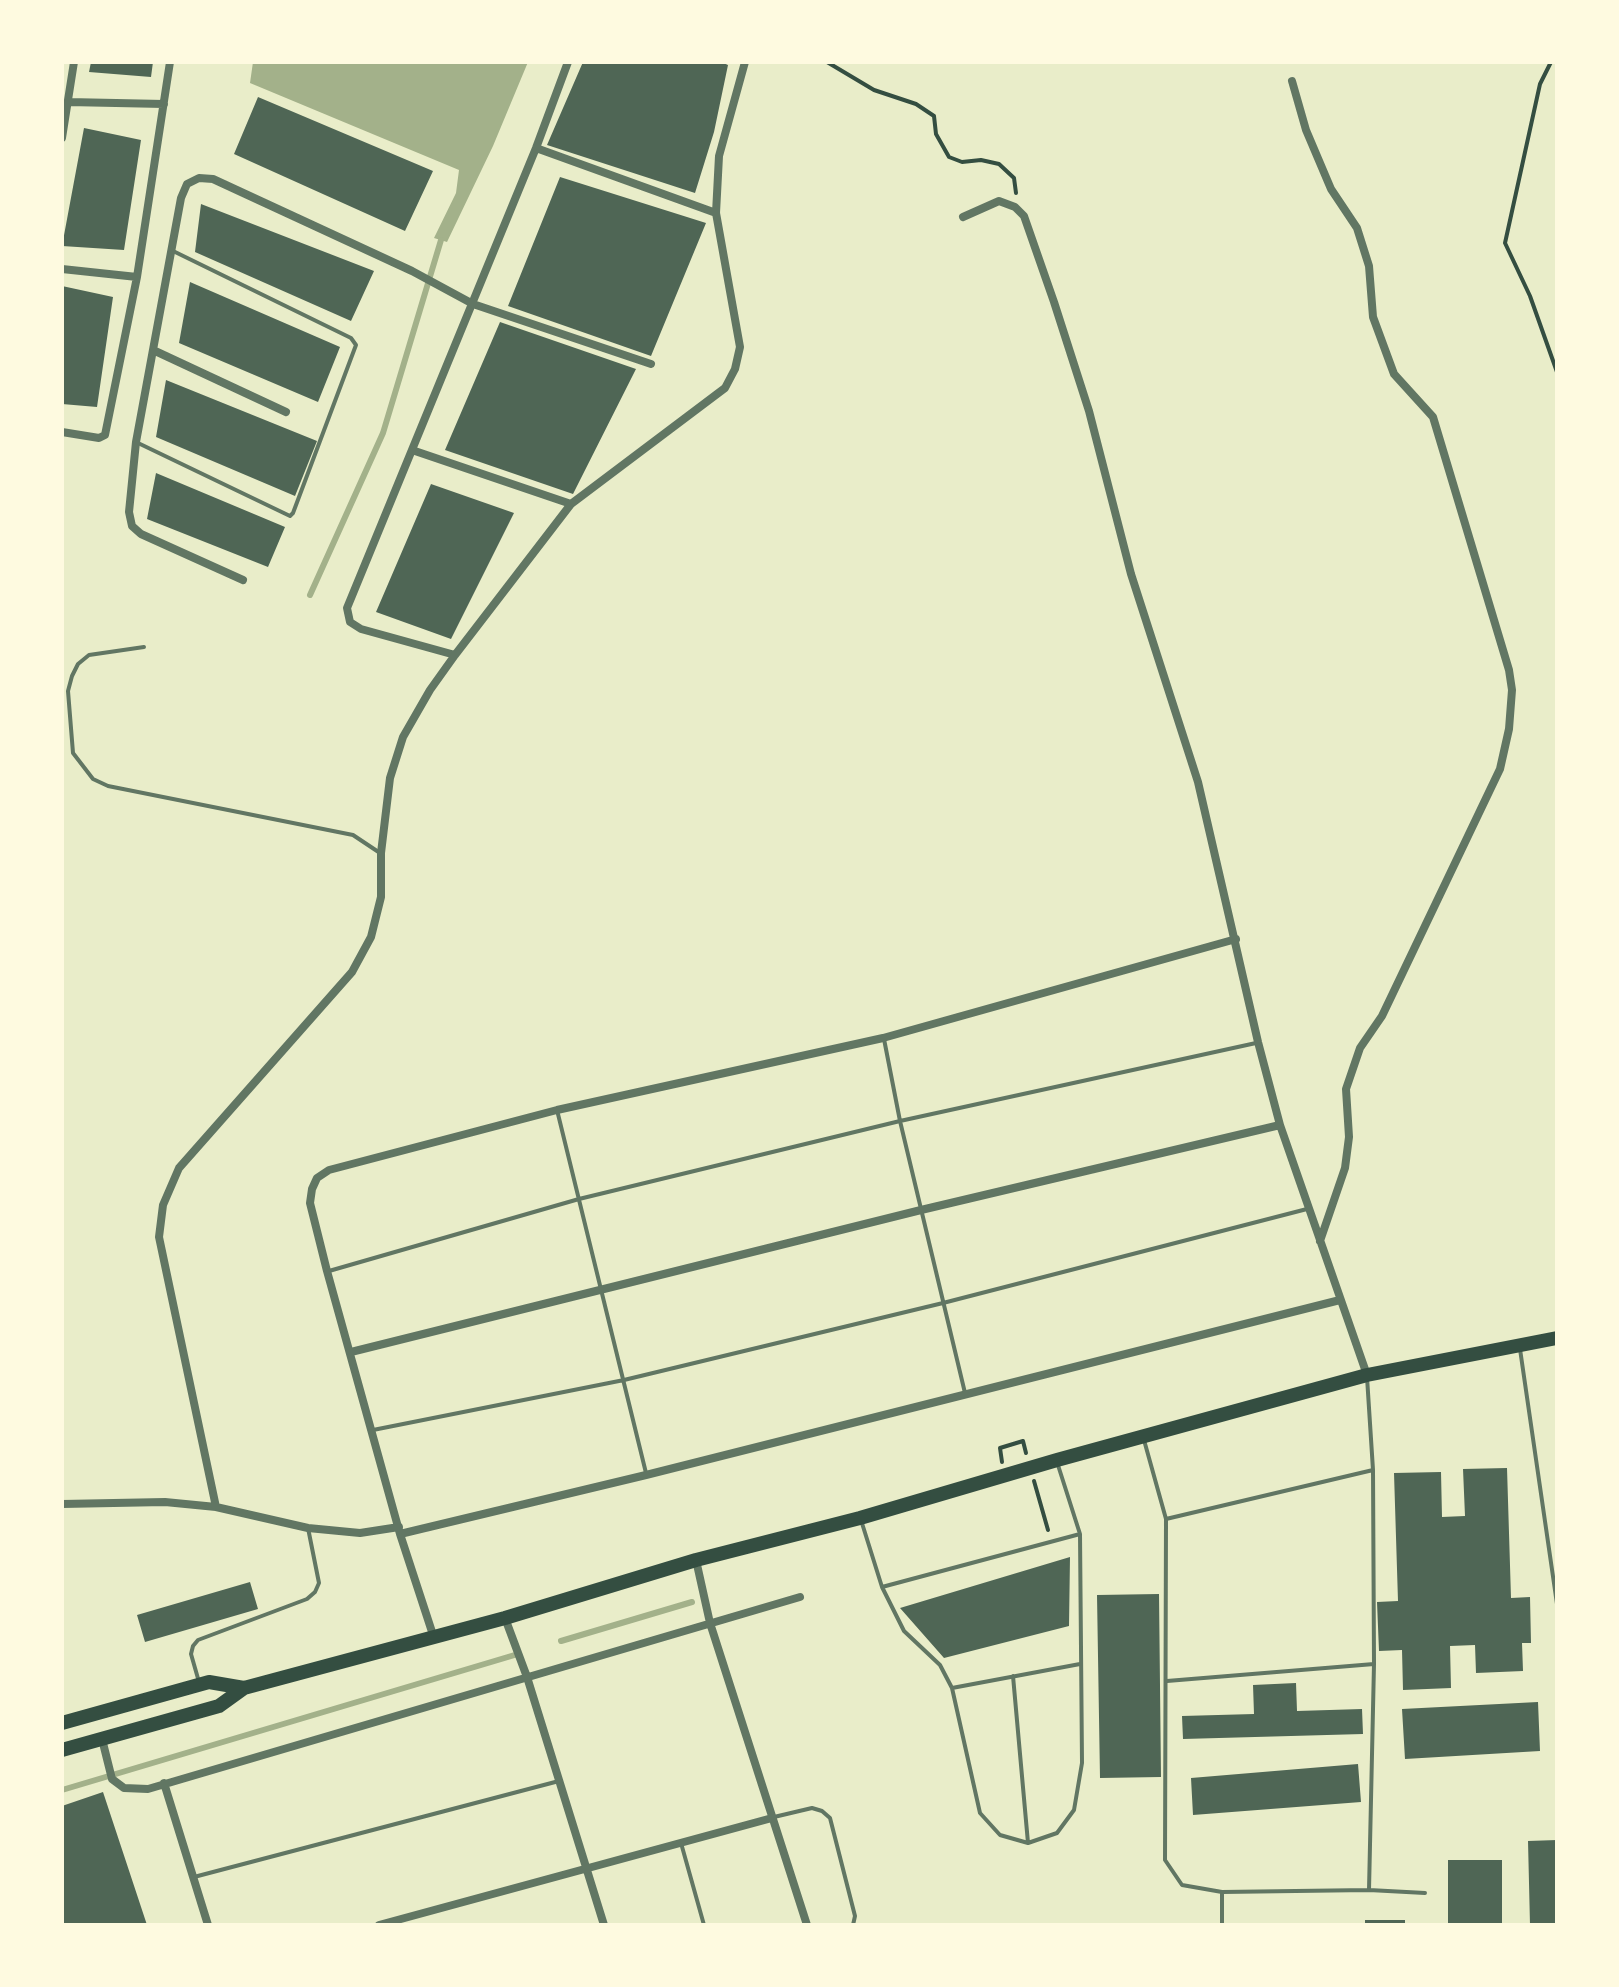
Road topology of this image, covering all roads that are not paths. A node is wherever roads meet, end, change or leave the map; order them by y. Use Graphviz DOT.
graph roads {
  1 [pos="74,62"];
  2 [pos="170,62"];
  3 [pos="568,62"];
  4 [pos="745,62"];
  5 [pos="1292,81"];
  6 [pos="68,102"];
  7 [pos="164,104"];
  8 [pos="62,138"];
  9 [pos="536,148"];
  10 [pos="716,213"];
  11 [pos="963,217"];
  12 [pos="171,250"];
  13 [pos="62,269"];
  14 [pos="137,277"];
  15 [pos="473,304"];
  16 [pos="153,350"];
  17 [pos="651,364"];
  18 [pos="286,412"];
  19 [pos="62,432"];
  20 [pos="136,442"];
  21 [pos="412,450"];
  22 [pos="571,504"];
  23 [pos="243,580"];
  24 [pos="144,647"];
  25 [pos="455,655"];
  26 [pos="381,853"];
  27 [pos="1236,939"];
  28 [pos="883,1038"];
  29 [pos="1258,1042"];
  30 [pos="557,1110"];
  31 [pos="900,1121"];
  32 [pos="1280,1125"];
  33 [pos="579,1199"];
  34 [pos="1307,1209"];
  35 [pos="921,1210"];
  36 [pos="1320,1242"];
  37 [pos="327,1271"];
  38 [pos="602,1290"];
  39 [pos="1340,1300"];
  40 [pos="943,1303"];
  41 [pos="1557,1338"];
  42 [pos="1520,1346"];
  43 [pos="351,1352"];
  44 [pos="1367,1375"];
  45 [pos="624,1380"];
  46 [pos="965,1395"];
  47 [pos="373,1430"];
  48 [pos="1143,1437"];
  49 [pos="1057,1460"];
  50 [pos="1373,1470"];
  51 [pos="646,1475"];
  52 [pos="62,1504"];
  53 [pos="216,1507"];
  54 [pos="860,1518"];
  55 [pos="1166,1519"];
  56 [pos="308,1528"];
  57 [pos="400,1530"];
  58 [pos="1080,1534"];
  59 [pos="696,1560"];
  60 [pos="882,1587"];
  61 [pos="800,1597"];
  62 [pos="1557,1604"];
  63 [pos="505,1618"];
  64 [pos="710,1623"];
  65 [pos="434,1638"];
  66 [pos="1081,1664"];
  67 [pos="1374,1664"];
  68 [pos="1013,1676"];
  69 [pos="527,1677"];
  70 [pos="1167,1681"];
  71 [pos="200,1685"];
  72 [pos="244,1688"];
  73 [pos="952,1688"];
  74 [pos="62,1723"];
  75 [pos="102,1739"];
  76 [pos="62,1750"];
  77 [pos="559,1781"];
  78 [pos="164,1783"];
  79 [pos="772,1818"];
  80 [pos="681,1843"];
  81 [pos="1028,1843"];
  82 [pos="588,1869"];
  83 [pos="194,1877"];
  84 [pos="1369,1890"];
  85 [pos="1222,1892"];
  86 [pos="1425,1893"];
  87 [pos="208,1925"];
  88 [pos="379,1925"];
  89 [pos="604,1925"];
  90 [pos="704,1925"];
  91 [pos="807,1925"];
  92 [pos="853,1925"];
  93 [pos="1222,1925"];
  1 -- 6 [label="street"];
  2 -- 7 [label="street"];
  3 -- 9 [label="street"];
  4 -- 10 [label="street"];
  5 -- 36 [label="street"];
  6 -- 7 [label="street"];
  6 -- 8 [label="street"];
  7 -- 14 [label="street"];
  9 -- 10 [label="street"];
  9 -- 15 [label="street"];
  10 -- 22 [label="street"];
  11 -- 27 [label="street"];
  12 -- 15 [label="street"];
  12 -- 16 [label="street"];
  12 -- 20 [label="lane"];
  13 -- 14 [label="street"];
  14 -- 19 [label="street"];
  15 -- 17 [label="street"];
  15 -- 21 [label="street"];
  16 -- 18 [label="street"];
  16 -- 20 [label="street"];
  20 -- 23 [label="street"];
  21 -- 22 [label="street"];
  21 -- 25 [label="street"];
  22 -- 25 [label="street"];
  24 -- 26 [label="lane"];
  25 -- 26 [label="street"];
  26 -- 53 [label="street"];
  27 -- 28 [label="street"];
  27 -- 29 [label="street"];
  28 -- 30 [label="street"];
  28 -- 31 [label="lane"];
  29 -- 31 [label="lane"];
  29 -- 32 [label="street"];
  30 -- 33 [label="lane"];
  30 -- 37 [label="street"];
  31 -- 33 [label="lane"];
  31 -- 35 [label="lane"];
  32 -- 34 [label="street"];
  32 -- 35 [label="street"];
  33 -- 37 [label="lane"];
  33 -- 38 [label="lane"];
  34 -- 36 [label="street"];
  34 -- 40 [label="lane"];
  35 -- 38 [label="street"];
  35 -- 40 [label="lane"];
  36 -- 39 [label="street"];
  37 -- 43 [label="street"];
  38 -- 43 [label="street"];
  38 -- 45 [label="lane"];
  39 -- 44 [label="street"];
  39 -- 46 [label="street"];
  40 -- 45 [label="lane"];
  40 -- 46 [label="lane"];
  41 -- 42 [label="highway"];
  42 -- 44 [label="highway"];
  42 -- 62 [label="lane"];
  43 -- 47 [label="street"];
  44 -- 48 [label="highway"];
  44 -- 50 [label="lane"];
  45 -- 47 [label="lane"];
  45 -- 51 [label="lane"];
  46 -- 51 [label="street"];
  47 -- 57 [label="street"];
  48 -- 49 [label="highway"];
  48 -- 55 [label="lane"];
  49 -- 54 [label="highway"];
  49 -- 58 [label="lane"];
  50 -- 55 [label="lane"];
  50 -- 67 [label="lane"];
  51 -- 57 [label="street"];
  52 -- 53 [label="street"];
  53 -- 56 [label="street"];
  54 -- 59 [label="highway"];
  54 -- 60 [label="lane"];
  55 -- 70 [label="lane"];
  56 -- 57 [label="street"];
  56 -- 71 [label="lane"];
  57 -- 65 [label="street"];
  58 -- 60 [label="lane"];
  58 -- 66 [label="lane"];
  59 -- 63 [label="highway"];
  59 -- 64 [label="street"];
  60 -- 73 [label="lane"];
  61 -- 64 [label="street"];
  63 -- 65 [label="highway"];
  63 -- 69 [label="street"];
  64 -- 69 [label="street"];
  64 -- 79 [label="street"];
  65 -- 72 [label="highway"];
  66 -- 68 [label="lane"];
  66 -- 81 [label="lane"];
  67 -- 70 [label="lane"];
  67 -- 84 [label="lane"];
  68 -- 73 [label="lane"];
  68 -- 81 [label="lane"];
  69 -- 77 [label="street"];
  69 -- 78 [label="street"];
  70 -- 85 [label="lane"];
  71 -- 72 [label="highway"];
  71 -- 74 [label="highway"];
  72 -- 75 [label="highway"];
  73 -- 81 [label="lane"];
  75 -- 76 [label="highway"];
  75 -- 78 [label="street"];
  77 -- 82 [label="street"];
  77 -- 83 [label="lane"];
  78 -- 83 [label="street"];
  79 -- 80 [label="street"];
  79 -- 91 [label="street"];
  79 -- 92 [label="lane"];
  80 -- 82 [label="street"];
  80 -- 90 [label="lane"];
  82 -- 88 [label="street"];
  82 -- 89 [label="street"];
  83 -- 87 [label="street"];
  84 -- 85 [label="lane"];
  84 -- 86 [label="lane"];
  85 -- 93 [label="lane"];
}
